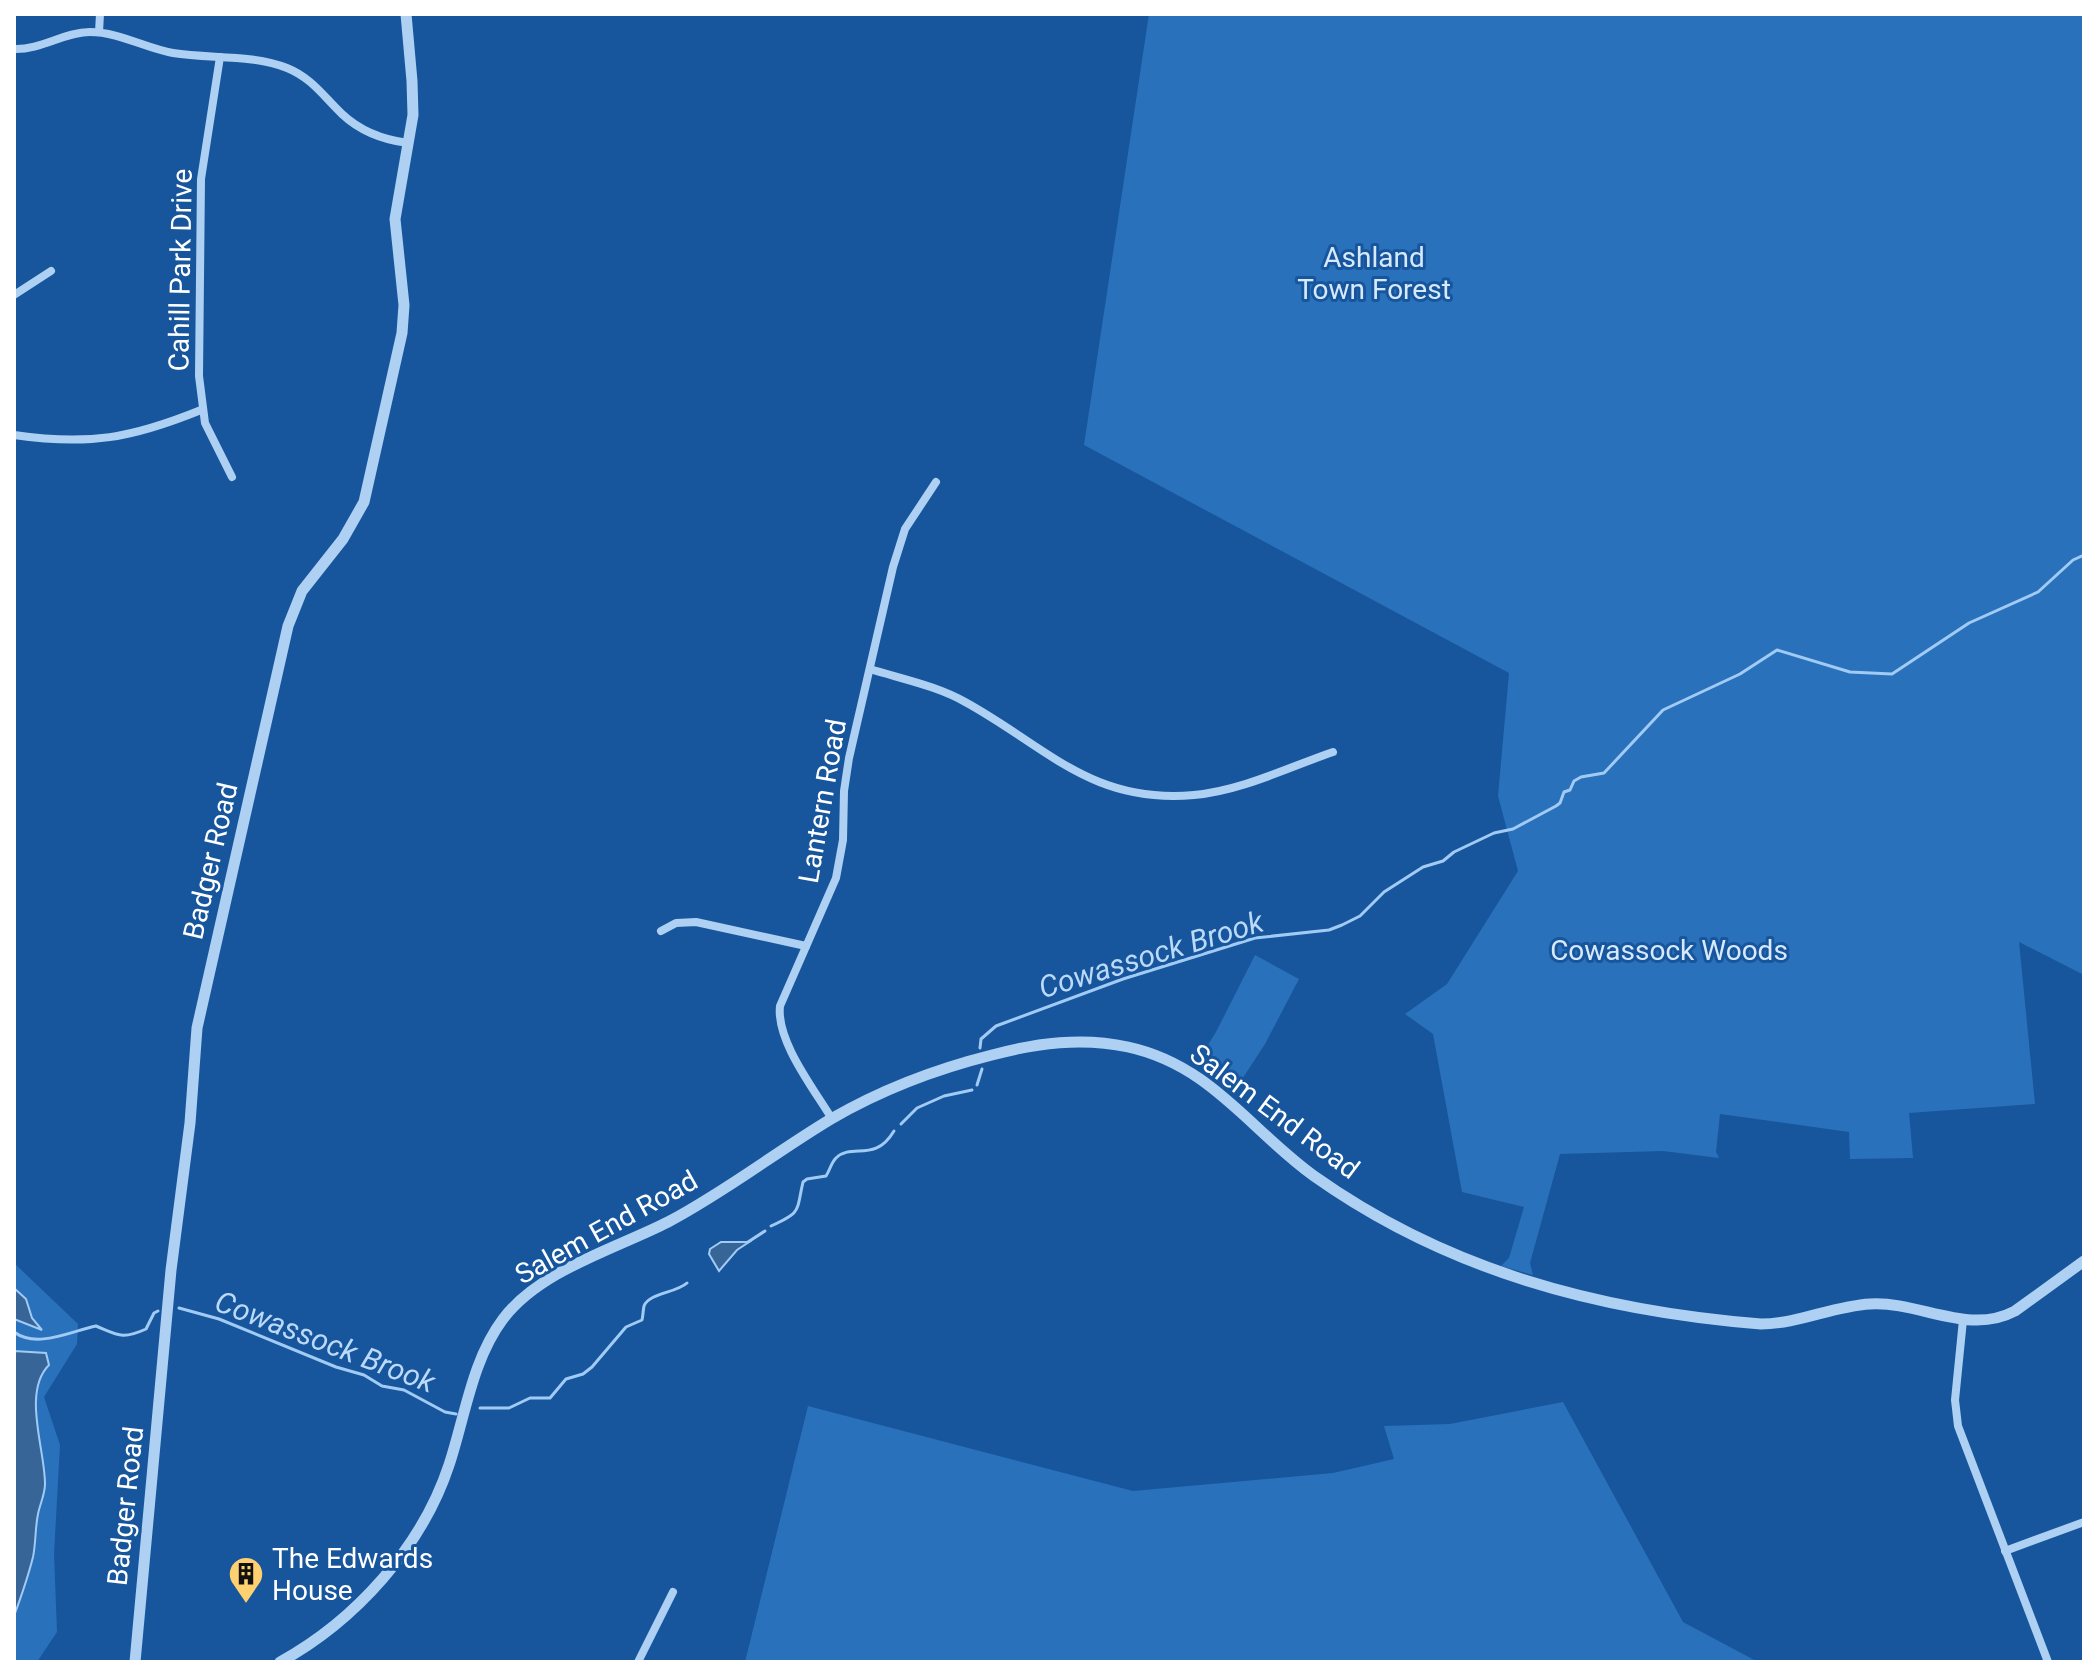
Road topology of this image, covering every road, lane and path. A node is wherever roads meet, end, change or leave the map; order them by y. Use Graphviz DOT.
graph roads {
  1 [pos="100,14"];
  2 [pos="406,14"];
  3 [pos="99,32"];
  4 [pos="14,49"];
  5 [pos="220,57"];
  6 [pos="408,143"];
  7 [pos="51,271"];
  8 [pos="14,295"];
  9 [pos="201,410"];
  10 [pos="14,435"];
  11 [pos="232,477"];
  12 [pos="936,482"];
  13 [pos="870,669"];
  14 [pos="1333,752"];
  15 [pos="661,931"];
  16 [pos="806,946"];
  17 [pos="832,1119"];
  18 [pos="2084,1261"];
  19 [pos="1963,1320"];
  20 [pos="2084,1522"];
  21 [pos="2005,1551"];
  22 [pos="673,1592"];
  23 [pos="135,1662"];
  24 [pos="280,1662"];
  25 [pos="638,1662"];
  26 [pos="2048,1662"];
  1 -- 3 [label="street"];
  2 -- 6 [label="street, Badger Road"];
  3 -- 4 [label="street"];
  3 -- 5 [label="street"];
  5 -- 6 [label="street"];
  5 -- 9 [label="street, Cahill Park Drive"];
  6 -- 23 [label="street, Badger Road"];
  7 -- 8 [label="street"];
  9 -- 10 [label="street"];
  9 -- 11 [label="street, Cahill Park Drive"];
  12 -- 13 [label="street, Lantern Road"];
  13 -- 14 [label="street"];
  13 -- 16 [label="street, Lantern Road"];
  15 -- 16 [label="street"];
  16 -- 17 [label="street, Lantern Road"];
  17 -- 19 [label="street, Salem End Road"];
  17 -- 24 [label="street, Salem End Road"];
  18 -- 19 [label="street, Salem End Road"];
  19 -- 21 [label="street"];
  20 -- 21 [label="street"];
  21 -- 26 [label="street"];
  22 -- 25 [label="street"];
}
